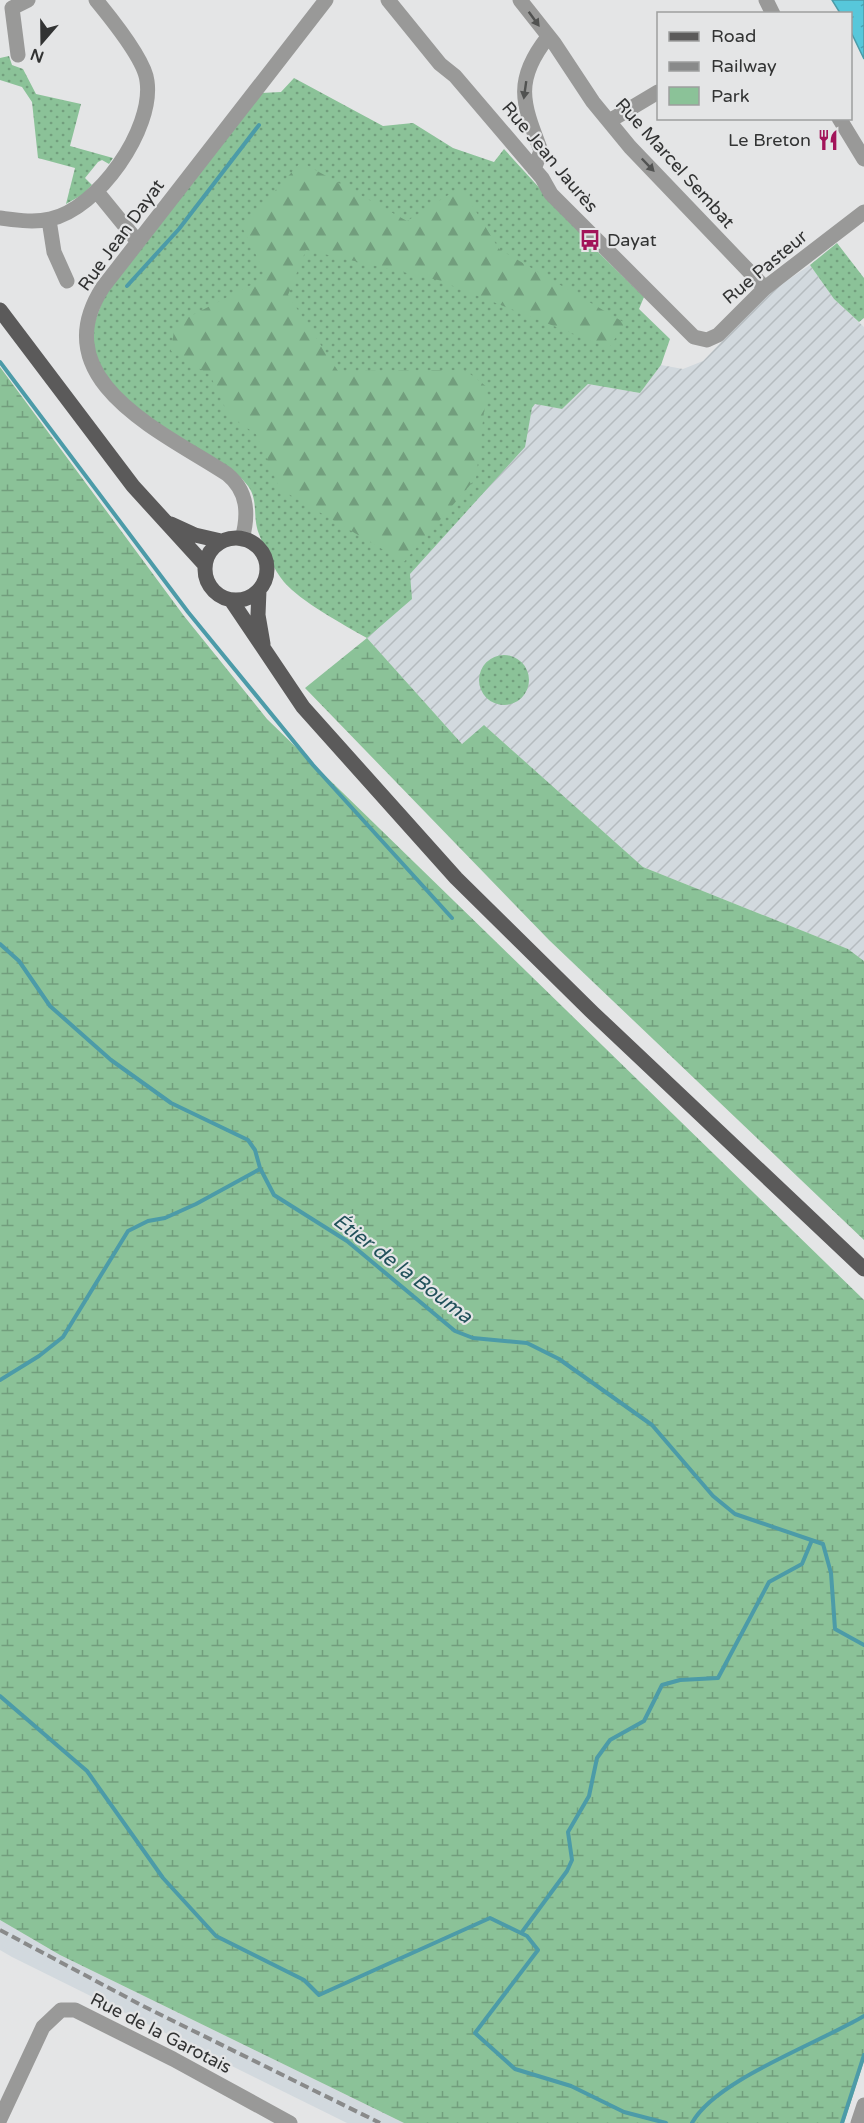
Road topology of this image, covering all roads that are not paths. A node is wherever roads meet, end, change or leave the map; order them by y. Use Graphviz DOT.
graph roads {
  1 [pos="28,0"];
  2 [pos="96,0"];
  3 [pos="326,0"];
  4 [pos="388,0"];
  5 [pos="520,0"];
  6 [pos="8,4"];
  7 [pos="548,37"];
  8 [pos="18,55"];
  9 [pos="657,93"];
  10 [pos="611,120"];
  11 [pos="840,120"];
  12 [pos="864,159"];
  13 [pos="534,169"];
  14 [pos="98,192"];
  15 [pos="864,212"];
  16 [pos="0,218"];
  17 [pos="49,220"];
  18 [pos="138,242"];
  19 [pos="67,281"];
  20 [pos="765,288"];
  21 [pos="0,309"];
  22 [pos="689,334"];
  23 [pos="168,522"];
  24 [pos="242,538"];
  25 [pos="221,541"];
  26 [pos="205,565"];
  27 [pos="259,590"];
  28 [pos="231,600"];
  29 [pos="263,644"];
  30 [pos="864,1269"];
  31 [pos="5,2099"];
  32 [pos="864,2105"];
  33 [pos="0,2119"];
  34 [pos="290,2123"];
  35 [pos="858,2123"];
  1 -- 6 [label="street"];
  2 -- 14 [label="street"];
  3 -- 18 [label="street, Rue Jean Dayat"];
  4 -- 13 [label="street, Rue Jean Jaurès"];
  5 -- 7 [label="street, Rue Marcel Sembat, one-way"];
  6 -- 8 [label="street"];
  7 -- 10 [label="street, Rue Marcel Sembat"];
  7 -- 13 [label="street, one-way"];
  9 -- 10 [label="street"];
  10 -- 20 [label="street, Rue Marcel Sembat, one-way"];
  11 -- 12 [label="street"];
  13 -- 22 [label="street, Rue Jean Jaurès"];
  14 -- 17 [label="street"];
  14 -- 18 [label="street"];
  15 -- 20 [label="street, Rue Pasteur"];
  16 -- 17 [label="street"];
  17 -- 19 [label="street"];
  18 -- 24 [label="street, Rue Jean Dayat"];
  20 -- 22 [label="street, Rue Pasteur"];
  21 -- 23 [label="main road"];
  23 -- 25 [label="main road"];
  23 -- 26 [label="main road"];
  24 -- 25 [label="main road"];
  24 -- 27 [label="main road"];
  25 -- 26 [label="main road"];
  26 -- 28 [label="main road"];
  27 -- 28 [label="main road"];
  27 -- 29 [label="main road"];
  28 -- 29 [label="main road"];
  29 -- 30 [label="main road"];
  31 -- 33 [label="street, Rue de la Garotais"];
  31 -- 34 [label="street, Rue de la Garotais"];
  32 -- 35 [label="street"];
}
